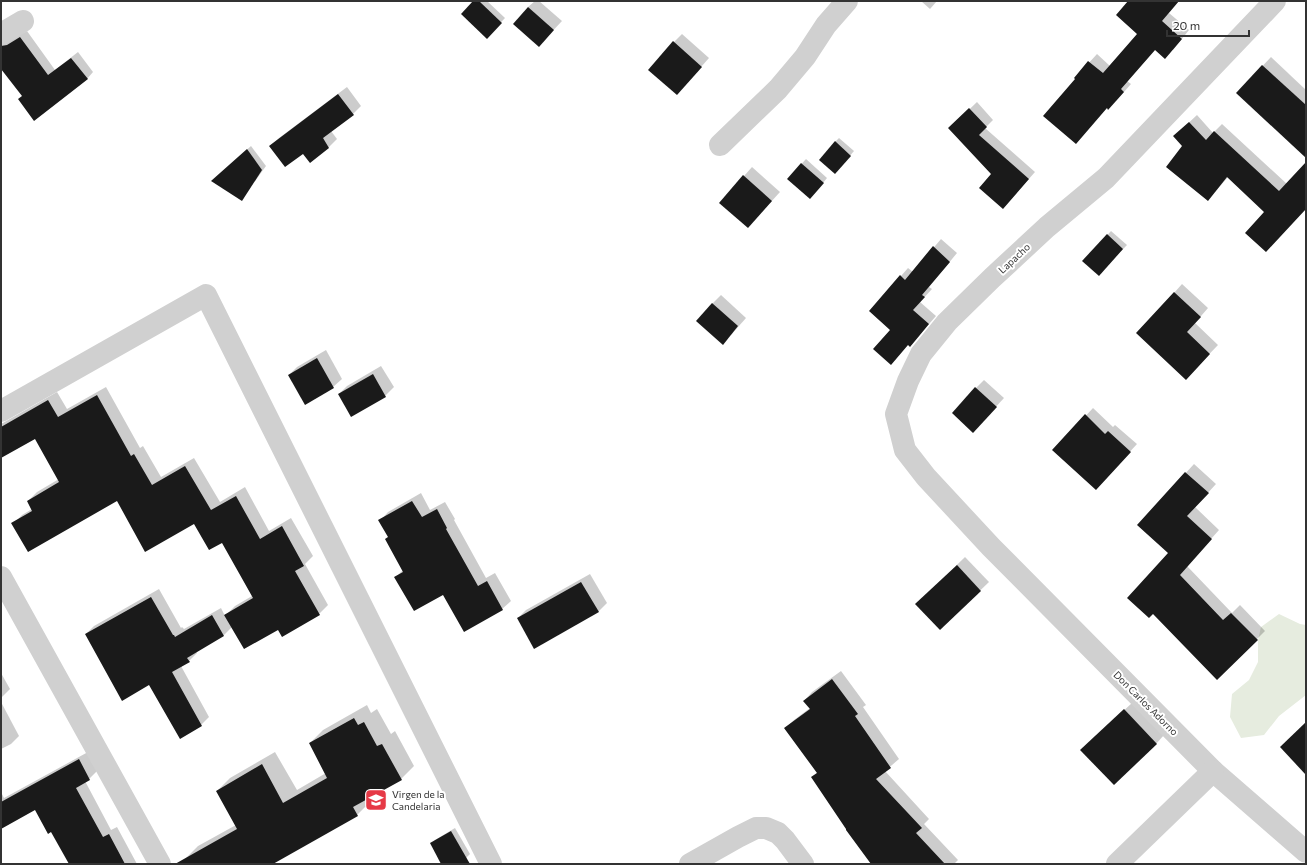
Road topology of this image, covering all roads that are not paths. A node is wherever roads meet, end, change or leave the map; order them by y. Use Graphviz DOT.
graph roads {
  1 [pos="847,1"];
  2 [pos="1275,1"];
  3 [pos="23,21"];
  4 [pos="1,34"];
  5 [pos="720,145"];
  6 [pos="1,411"];
  7 [pos="991,547"];
  8 [pos="1,577"];
  9 [pos="1213,771"];
  10 [pos="1306,852"];
  11 [pos="160,864"];
  12 [pos="491,864"];
  13 [pos="690,864"];
  14 [pos="803,864"];
  15 [pos="1117,864"];
  1 -- 5 [label="street"];
  2 -- 7 [label="street, Lapacho"];
  3 -- 4 [label="street"];
  6 -- 12 [label="street"];
  7 -- 9 [label="street, Don Carlos Adorno"];
  8 -- 11 [label="street"];
  9 -- 10 [label="street, Don Carlos Adorno"];
  9 -- 15 [label="street"];
  13 -- 14 [label="street"];
}
